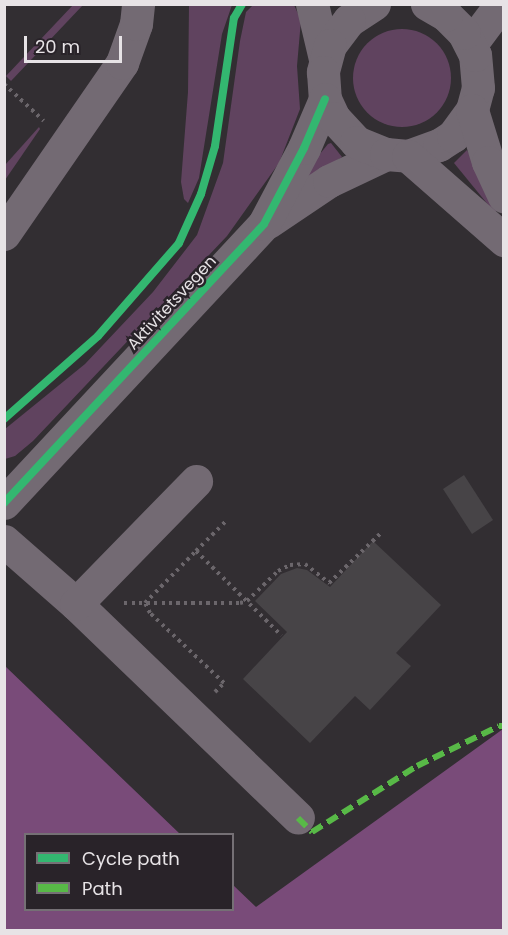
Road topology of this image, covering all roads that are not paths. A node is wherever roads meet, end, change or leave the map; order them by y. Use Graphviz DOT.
graph roads {
  1 [pos="138,4"];
  2 [pos="312,4"];
  3 [pos="374,4"];
  4 [pos="427,4"];
  5 [pos="501,4"];
  6 [pos="471,44"];
  7 [pos="325,59"];
  8 [pos="325,99"];
  9 [pos="472,110"];
  10 [pos="397,155"];
  11 [pos="504,196"];
  12 [pos="264,224"];
  13 [pos="4,234"];
  14 [pos="504,240"];
  15 [pos="196,481"];
  16 [pos="4,503"];
  17 [pos="4,541"];
  18 [pos="76,604"];
  19 [pos="298,818"];
  1 -- 13 [label="main road"];
  2 -- 7 [label="main road"];
  3 -- 7 [label="main road"];
  4 -- 6 [label="main road"];
  5 -- 6 [label="main road"];
  6 -- 9 [label="main road"];
  7 -- 8 [label="main road"];
  8 -- 10 [label="main road"];
  8 -- 12 [label="main road, Aktivitetsvegen"];
  9 -- 10 [label="main road, Aktivitetsvegen"];
  9 -- 11 [label="main road"];
  10 -- 12 [label="main road, Aktivitetsvegen"];
  10 -- 14 [label="main road"];
  12 -- 16 [label="main road, Aktivitetsvegen"];
  15 -- 18 [label="main road"];
  17 -- 18 [label="main road"];
  18 -- 19 [label="main road"];
}
